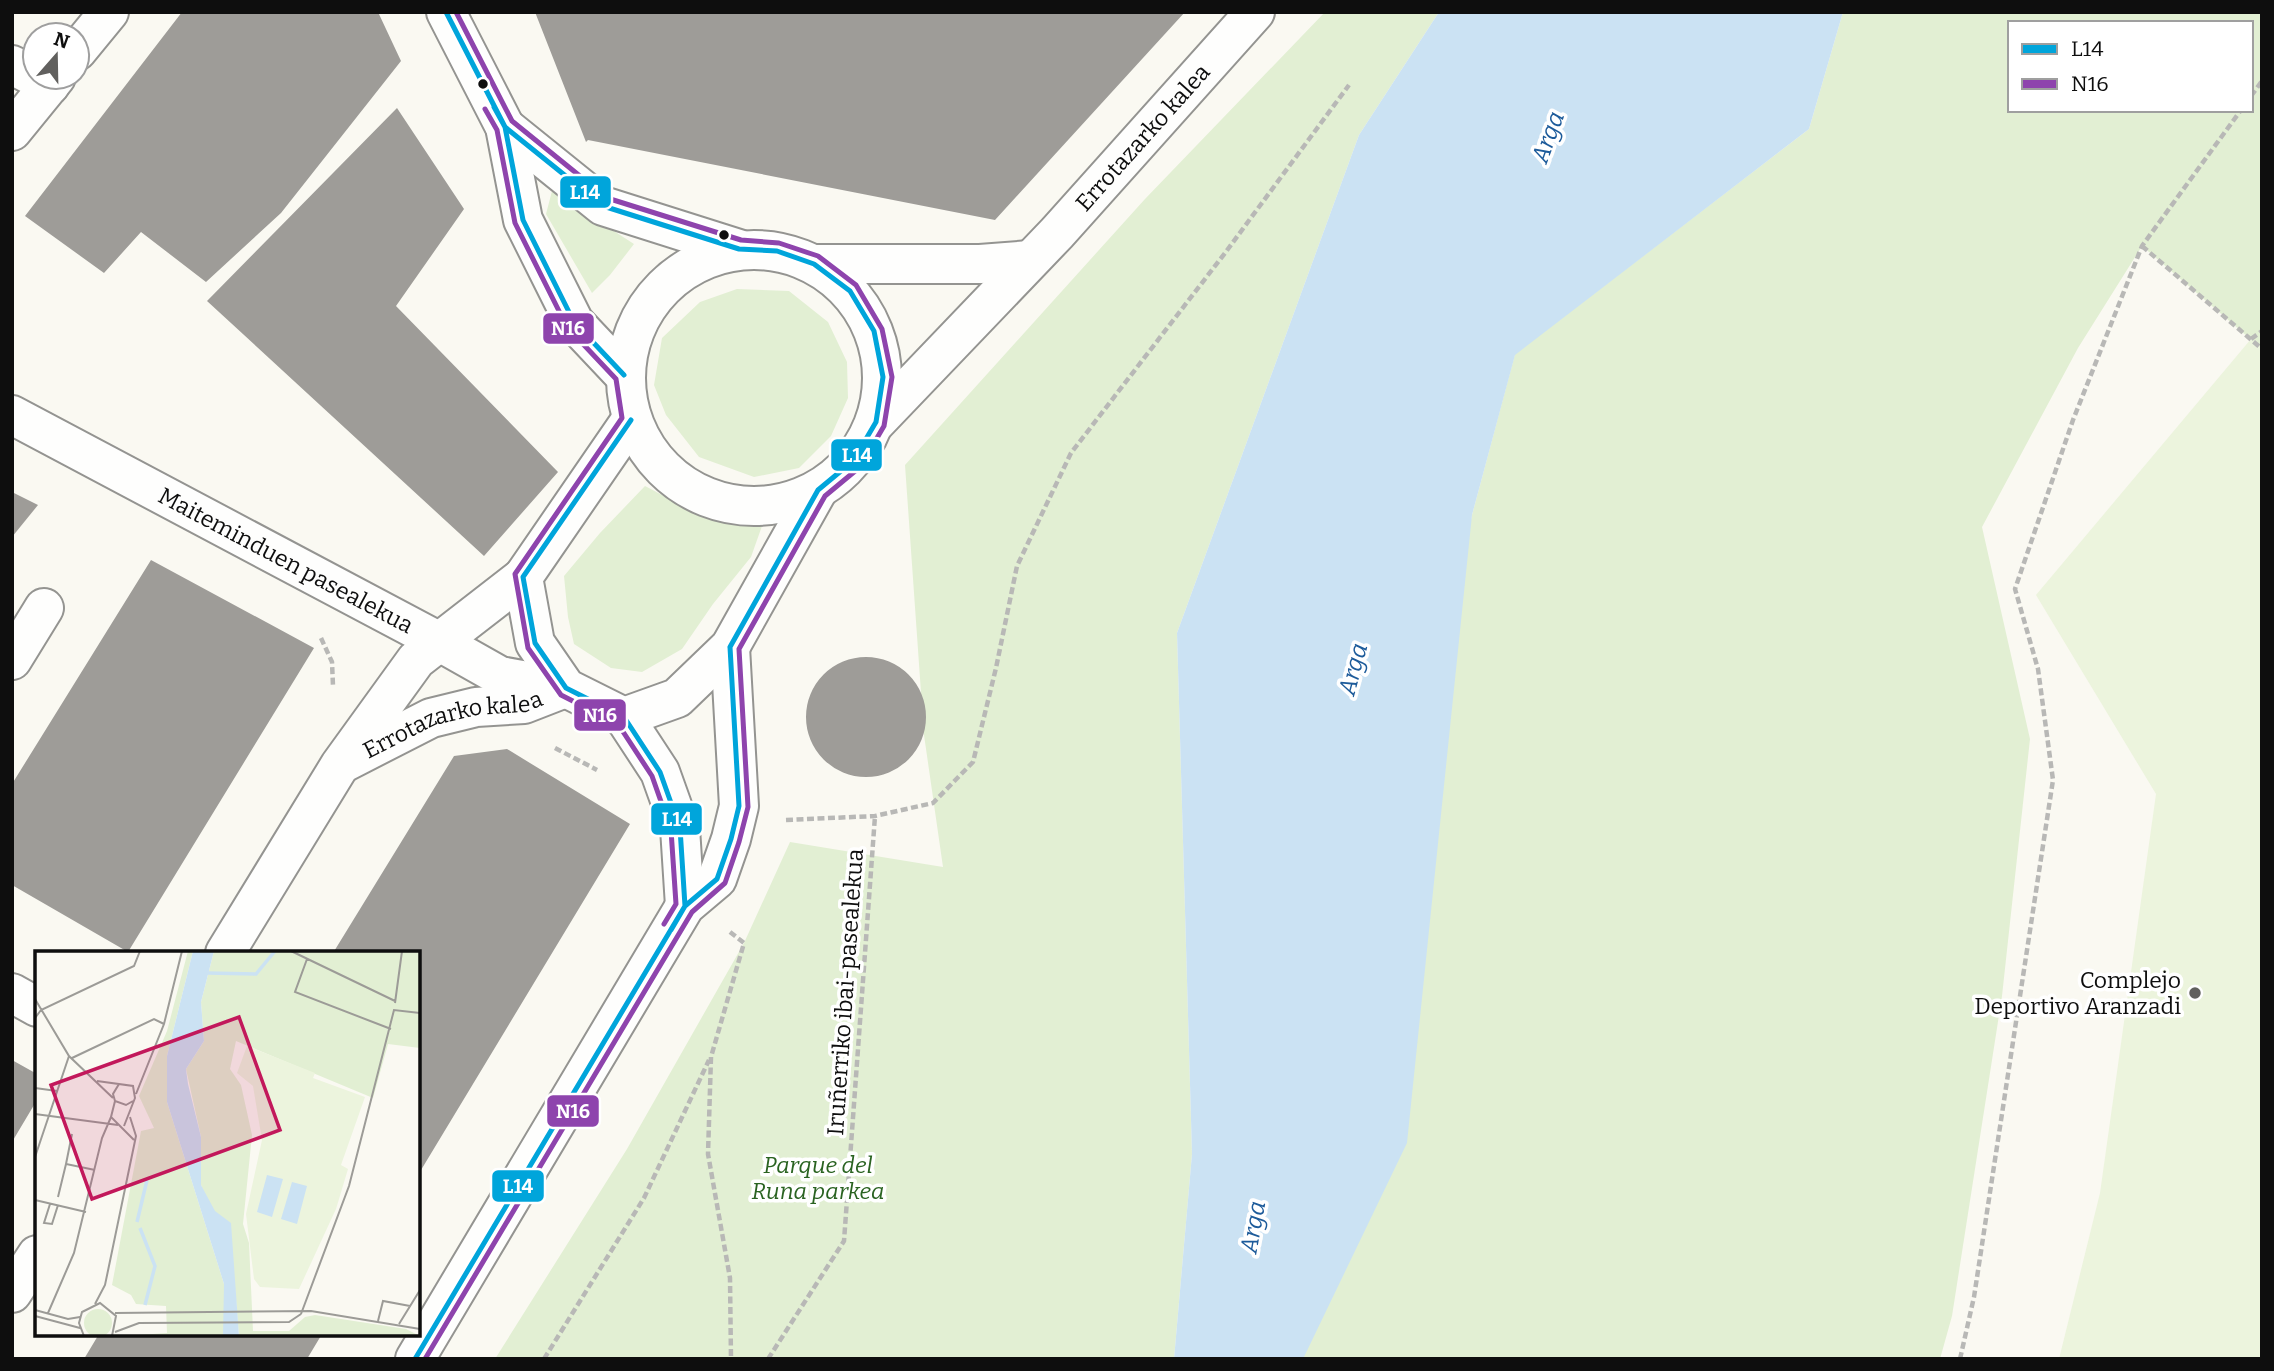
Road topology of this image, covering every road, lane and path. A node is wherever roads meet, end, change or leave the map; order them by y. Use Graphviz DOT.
graph roads {
  1 [pos="109,12"];
  2 [pos="446,12"];
  3 [pos="1255,12"];
  4 [pos="91,34"];
  5 [pos="1349,85"];
  6 [pos="45,91"];
  7 [pos="2240,112"];
  8 [pos="505,127"];
  9 [pos="12,131"];
  10 [pos="2142,246"];
  11 [pos="739,249"];
  12 [pos="1030,260"];
  13 [pos="814,264"];
  14 [pos="2262,331"];
  15 [pos="2251,339"];
  16 [pos="2262,349"];
  17 [pos="624,375"];
  18 [pos="12,415"];
  19 [pos="631,420"];
  20 [pos="876,422"];
  21 [pos="818,490"];
  22 [pos="523,577"];
  23 [pos="44,608"];
  24 [pos="319,635"];
  25 [pos="438,641"];
  26 [pos="730,647"];
  27 [pos="12,660"];
  28 [pos="566,688"];
  29 [pos="330,692"];
  30 [pos="624,717"];
  31 [pos="546,744"];
  32 [pos="340,765"];
  33 [pos="599,772"];
  34 [pos="875,816"];
  35 [pos="784,820"];
  36 [pos="685,906"];
  37 [pos="731,933"];
  38 [pos="226,951"];
  39 [pos="12,993"];
  40 [pos="35,1006"];
  41 [pos="711,1057"];
  42 [pos="35,1258"];
  43 [pos="12,1293"];
  44 [pos="415,1359"];
  45 [pos="544,1359"];
  46 [pos="731,1359"];
  47 [pos="768,1359"];
  48 [pos="1960,1359"];
  1 -- 4 [label="street"];
  2 -- 8 [label="street"];
  3 -- 12 [label="street, Errotazarko kalea"];
  5 -- 34 [label="path"];
  6 -- 9 [label="street"];
  7 -- 10 [label="path"];
  8 -- 11 [label="street"];
  8 -- 17 [label="street"];
  10 -- 15 [label="path"];
  10 -- 48 [label="path"];
  11 -- 13 [label="street"];
  11 -- 17 [label="street"];
  12 -- 13 [label="street"];
  12 -- 20 [label="street, Errotazarko kalea"];
  13 -- 20 [label="street"];
  14 -- 15 [label="path"];
  15 -- 16 [label="path"];
  17 -- 19 [label="street"];
  18 -- 25 [label="street, Maiteminduen pasealekua"];
  19 -- 21 [label="street"];
  19 -- 22 [label="street, Errotazarko kalea"];
  20 -- 21 [label="street"];
  21 -- 26 [label="street"];
  22 -- 25 [label="street, Errotazarko kalea"];
  22 -- 28 [label="street, Errotazarko kalea"];
  23 -- 27 [label="street"];
  24 -- 29 [label="path"];
  25 -- 28 [label="street, Maiteminduen pasealekua"];
  25 -- 32 [label="street, Errotazarko kalea"];
  26 -- 30 [label="street"];
  26 -- 36 [label="street"];
  28 -- 30 [label="street, Errotazarko kalea"];
  28 -- 32 [label="street, Errotazarko kalea"];
  30 -- 36 [label="street"];
  31 -- 33 [label="path"];
  32 -- 38 [label="street, Errotazarko kalea"];
  34 -- 35 [label="path"];
  34 -- 47 [label="path, Iruñerriko ibai-pasealekua"];
  36 -- 44 [label="street"];
  37 -- 41 [label="path"];
  39 -- 40 [label="street"];
  41 -- 45 [label="path"];
  41 -- 46 [label="path"];
  42 -- 43 [label="street"];
}
